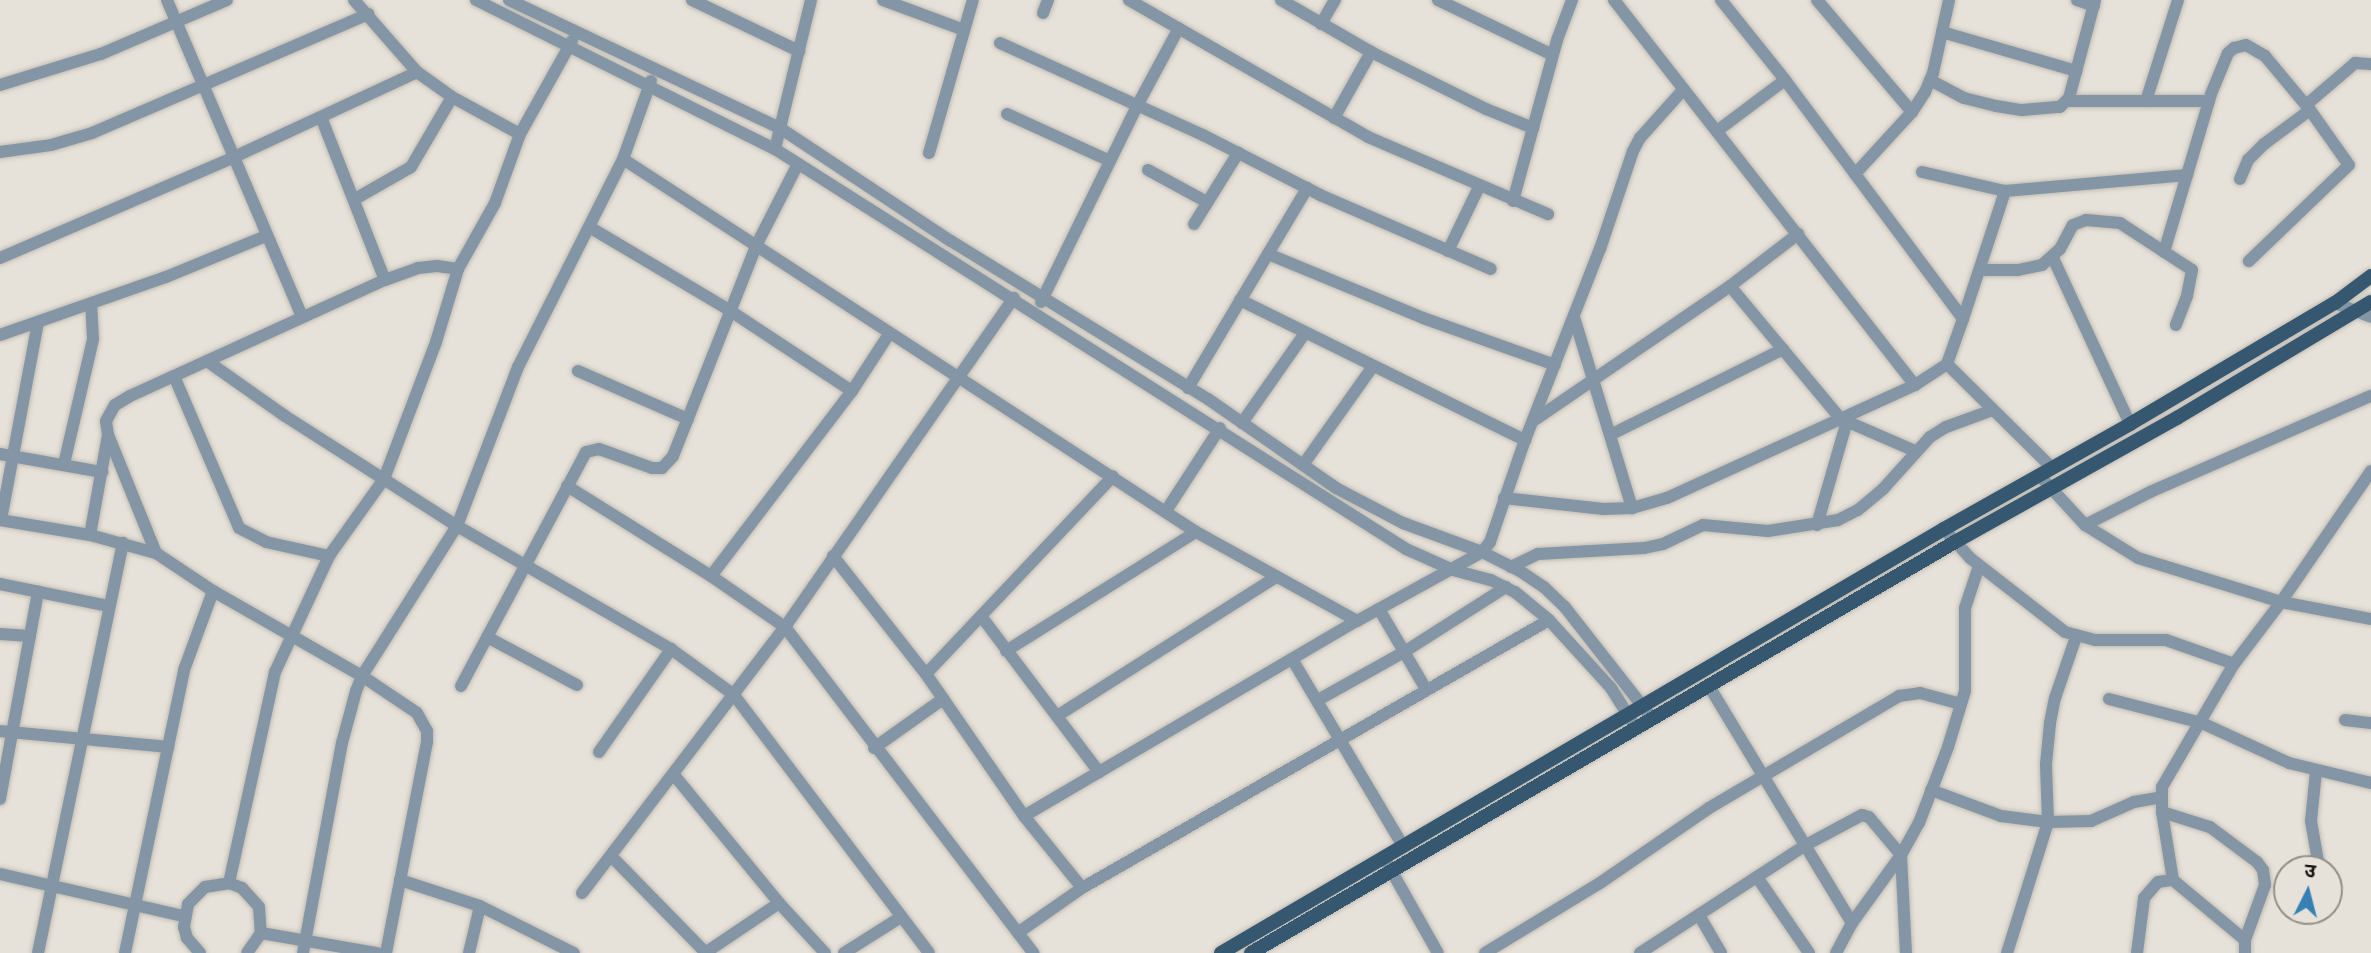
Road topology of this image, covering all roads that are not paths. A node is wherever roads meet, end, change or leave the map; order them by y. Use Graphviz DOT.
graph roads {
  1 [pos="167,0"];
  2 [pos="228,0"];
  3 [pos="354,0"];
  4 [pos="476,0"];
  5 [pos="509,0"];
  6 [pos="692,0"];
  7 [pos="811,0"];
  8 [pos="883,0"];
  9 [pos="973,0"];
  10 [pos="1048,0"];
  11 [pos="1129,0"];
  12 [pos="1281,0"];
  13 [pos="1335,0"];
  14 [pos="1438,0"];
  15 [pos="1572,0"];
  16 [pos="1721,0"];
  17 [pos="1817,0"];
  18 [pos="1949,0"];
  19 [pos="2077,0"];
  20 [pos="2178,0"];
  21 [pos="1620,2"];
  22 [pos="2095,3"];
  23 [pos="1043,13"];
  24 [pos="368,14"];
  25 [pos="176,21"];
  26 [pos="1321,24"];
  27 [pos="1179,28"];
  28 [pos="964,30"];
  29 [pos="1942,32"];
  30 [pos="576,34"];
  31 [pos="1000,43"];
  32 [pos="569,46"];
  33 [pos="799,51"];
  34 [pos="1371,52"];
  35 [pos="1553,55"];
  36 [pos="2371,64"];
  37 [pos="655,70"];
  38 [pos="2076,71"];
  39 [pos="417,72"];
  40 [pos="1785,80"];
  41 [pos="1930,80"];
  42 [pos="0,85"];
  43 [pos="203,87"];
  44 [pos="649,87"];
  45 [pos="1683,90"];
  46 [pos="452,97"];
  47 [pos="2067,101"];
  48 [pos="2146,101"];
  49 [pos="2208,101"];
  50 [pos="1138,104"];
  51 [pos="2308,108"];
  52 [pos="1912,112"];
  53 [pos="1007,114"];
  54 [pos="321,117"];
  55 [pos="1334,118"];
  56 [pos="780,128"];
  57 [pos="1533,128"];
  58 [pos="1717,131"];
  59 [pos="520,134"];
  60 [pos="775,149"];
  61 [pos="0,152"];
  62 [pos="929,152"];
  63 [pos="1238,153"];
  64 [pos="232,158"];
  65 [pos="623,159"];
  66 [pos="1110,161"];
  67 [pos="798,164"];
  68 [pos="1148,170"];
  69 [pos="1922,172"];
  70 [pos="1855,174"];
  71 [pos="2188,175"];
  72 [pos="2240,179"];
  73 [pos="1479,187"];
  74 [pos="1307,188"];
  75 [pos="2005,191"];
  76 [pos="355,199"];
  77 [pos="1513,201"];
  78 [pos="1207,202"];
  79 [pos="1548,214"];
  80 [pos="1194,224"];
  81 [pos="591,228"];
  82 [pos="1798,234"];
  83 [pos="267,236"];
  84 [pos="756,246"];
  85 [pos="1448,251"];
  86 [pos="2164,252"];
  87 [pos="1268,254"];
  88 [pos="0,258"];
  89 [pos="2053,258"];
  90 [pos="2249,261"];
  91 [pos="458,269"];
  92 [pos="1490,269"];
  93 [pos="1980,270"];
  94 [pos="2371,276"];
  95 [pos="385,280"];
  96 [pos="1730,286"];
  97 [pos="1044,296"];
  98 [pos="1014,298"];
  99 [pos="1240,300"];
  100 [pos="2371,302"];
  101 [pos="2335,303"];
  102 [pos="91,305"];
  103 [pos="729,310"];
  104 [pos="1037,312"];
  105 [pos="2356,312"];
  106 [pos="302,317"];
  107 [pos="1574,317"];
  108 [pos="2371,317"];
  109 [pos="1963,319"];
  110 [pos="38,323"];
  111 [pos="2176,325"];
  112 [pos="1305,333"];
  113 [pos="890,334"];
  114 [pos="0,335"];
  115 [pos="1783,348"];
  116 [pos="207,361"];
  117 [pos="1947,364"];
  118 [pos="1555,365"];
  119 [pos="1373,366"];
  120 [pos="578,371"];
  121 [pos="174,376"];
  122 [pos="961,377"];
  123 [pos="1593,379"];
  124 [pos="1915,385"];
  125 [pos="1188,387"];
  126 [pos="852,391"];
  127 [pos="2371,397"];
  128 [pos="1993,410"];
  129 [pos="688,419"];
  130 [pos="1535,419"];
  131 [pos="1844,420"];
  132 [pos="1242,423"];
  133 [pos="2130,424"];
  134 [pos="1220,428"];
  135 [pos="1612,434"];
  136 [pos="108,435"];
  137 [pos="1525,440"];
  138 [pos="1914,451"];
  139 [pos="6,455"];
  140 [pos="64,464"];
  141 [pos="1303,465"];
  142 [pos="2371,471"];
  143 [pos="102,472"];
  144 [pos="2046,472"];
  145 [pos="1113,476"];
  146 [pos="384,479"];
  147 [pos="567,486"];
  148 [pos="2051,490"];
  149 [pos="1504,498"];
  150 [pos="1632,508"];
  151 [pos="1166,510"];
  152 [pos="1,520"];
  153 [pos="1817,525"];
  154 [pos="2085,525"];
  155 [pos="457,526"];
  156 [pos="1944,529"];
  157 [pos="1196,532"];
  158 [pos="90,535"];
  159 [pos="1955,542"];
  160 [pos="123,543"];
  161 [pos="1482,552"];
  162 [pos="156,553"];
  163 [pos="329,556"];
  164 [pos="833,556"];
  165 [pos="526,565"];
  166 [pos="1979,566"];
  167 [pos="1511,567"];
  168 [pos="1453,570"];
  169 [pos="712,576"];
  170 [pos="1276,577"];
  171 [pos="0,584"];
  172 [pos="1506,587"];
  173 [pos="213,590"];
  174 [pos="38,591"];
  175 [pos="2281,602"];
  176 [pos="108,606"];
  177 [pos="1379,609"];
  178 [pos="981,616"];
  179 [pos="2371,619"];
  180 [pos="1549,620"];
  181 [pos="1357,621"];
  182 [pos="785,626"];
  183 [pos="0,634"];
  184 [pos="294,635"];
  185 [pos="30,636"];
  186 [pos="487,636"];
  187 [pos="2076,637"];
  188 [pos="671,649"];
  189 [pos="1006,651"];
  190 [pos="1404,652"];
  191 [pos="1292,659"];
  192 [pos="2234,664"];
  193 [pos="926,674"];
  194 [pos="362,676"];
  195 [pos="461,685"];
  196 [pos="577,685"];
  197 [pos="1709,686"];
  198 [pos="1426,689"];
  199 [pos="734,695"];
  200 [pos="943,699"];
  201 [pos="2109,699"];
  202 [pos="1318,700"];
  203 [pos="1961,704"];
  204 [pos="1644,706"];
  205 [pos="1057,716"];
  206 [pos="1652,719"];
  207 [pos="2345,720"];
  208 [pos="1632,722"];
  209 [pos="2202,723"];
  210 [pos="2371,723"];
  211 [pos="6,732"];
  212 [pos="1340,737"];
  213 [pos="84,740"];
  214 [pos="168,747"];
  215 [pos="874,748"];
  216 [pos="599,751"];
  217 [pos="2316,771"];
  218 [pos="1099,772"];
  219 [pos="674,775"];
  220 [pos="1763,777"];
  221 [pos="2371,783"];
  222 [pos="1931,790"];
  223 [pos="2161,797"];
  224 [pos="0,799"];
  225 [pos="2162,812"];
  226 [pos="1024,816"];
  227 [pos="2048,822"];
  228 [pos="1403,846"];
  229 [pos="1804,846"];
  230 [pos="1901,855"];
  231 [pos="2317,855"];
  232 [pos="611,856"];
  233 [pos="1387,864"];
  234 [pos="0,874"];
  235 [pos="1757,877"];
  236 [pos="400,880"];
  237 [pos="2174,880"];
  238 [pos="229,883"];
  239 [pos="53,888"];
  240 [pos="1082,888"];
  241 [pos="582,894"];
  242 [pos="779,903"];
  243 [pos="136,905"];
  244 [pos="480,906"];
  245 [pos="1699,915"];
  246 [pos="184,916"];
  247 [pos="901,917"];
  248 [pos="1852,923"];
  249 [pos="1018,932"];
  250 [pos="261,933"];
  251 [pos="304,946"];
  252 [pos="2245,947"];
  253 [pos="38,953"];
  254 [pos="125,953"];
  255 [pos="200,953"];
  256 [pos="247,953"];
  257 [pos="377,953"];
  258 [pos="386,953"];
  259 [pos="469,953"];
  260 [pos="574,953"];
  261 [pos="705,953"];
  262 [pos="825,953"];
  263 [pos="844,953"];
  264 [pos="929,953"];
  265 [pos="1032,953"];
  266 [pos="1221,953"];
  267 [pos="1251,953"];
  268 [pos="1438,953"];
  269 [pos="1485,953"];
  270 [pos="1640,953"];
  271 [pos="1721,953"];
  272 [pos="1809,953"];
  273 [pos="1836,953"];
  274 [pos="1906,953"];
  275 [pos="2007,953"];
  276 [pos="2137,953"];
  1 -- 25 [label="street"];
  2 -- 25 [label="street"];
  3 -- 24 [label="street"];
  4 -- 32 [label="street"];
  5 -- 30 [label="street"];
  6 -- 33 [label="street"];
  7 -- 33 [label="street"];
  8 -- 28 [label="street"];
  9 -- 28 [label="street"];
  10 -- 23 [label="street"];
  11 -- 27 [label="street"];
  12 -- 26 [label="street"];
  13 -- 26 [label="street"];
  14 -- 35 [label="street"];
  15 -- 35 [label="street"];
  16 -- 40 [label="street"];
  17 -- 52 [label="street"];
  18 -- 29 [label="street"];
  19 -- 22 [label="street"];
  20 -- 48 [label="street"];
  21 -- 45 [label="street"];
  22 -- 38 [label="street"];
  24 -- 39 [label="street"];
  24 -- 43 [label="street"];
  25 -- 42 [label="street"];
  25 -- 43 [label="street"];
  26 -- 34 [label="street"];
  27 -- 50 [label="street"];
  27 -- 55 [label="street"];
  28 -- 62 [label="street"];
  29 -- 38 [label="street"];
  29 -- 41 [label="street"];
  30 -- 32 [label="street"];
  30 -- 37 [label="street"];
  31 -- 50 [label="street"];
  32 -- 44 [label="street"];
  32 -- 59 [label="street"];
  33 -- 56 [label="street"];
  34 -- 55 [label="street"];
  34 -- 57 [label="street"];
  35 -- 57 [label="street"];
  36 -- 51 [label="street"];
  37 -- 44 [label="street"];
  37 -- 56 [label="street"];
  38 -- 47 [label="street"];
  39 -- 46 [label="street"];
  39 -- 54 [label="street"];
  40 -- 58 [label="street"];
  40 -- 70 [label="street"];
  41 -- 47 [label="street"];
  41 -- 52 [label="street"];
  43 -- 61 [label="street"];
  43 -- 64 [label="street"];
  44 -- 60 [label="street"];
  44 -- 65 [label="street"];
  45 -- 58 [label="street"];
  45 -- 107 [label="street"];
  46 -- 59 [label="street"];
  46 -- 76 [label="street"];
  47 -- 48 [label="street"];
  48 -- 49 [label="street"];
  49 -- 51 [label="street"];
  49 -- 71 [label="street"];
  50 -- 63 [label="street"];
  50 -- 66 [label="street"];
  51 -- 72 [label="street"];
  51 -- 90 [label="street"];
  52 -- 70 [label="street"];
  53 -- 66 [label="street"];
  54 -- 64 [label="street"];
  54 -- 76 [label="street"];
  55 -- 73 [label="street"];
  56 -- 60 [label="street"];
  56 -- 97 [label="street"];
  57 -- 77 [label="street"];
  58 -- 82 [label="street"];
  59 -- 91 [label="street"];
  60 -- 67 [label="street"];
  63 -- 74 [label="street"];
  63 -- 78 [label="street"];
  64 -- 83 [label="street"];
  64 -- 88 [label="street"];
  65 -- 81 [label="street"];
  65 -- 84 [label="street"];
  66 -- 97 [label="street"];
  67 -- 84 [label="street"];
  67 -- 98 [label="street"];
  68 -- 78 [label="street"];
  69 -- 75 [label="street"];
  70 -- 109 [label="street"];
  71 -- 75 [label="street"];
  71 -- 86 [label="street"];
  73 -- 77 [label="street"];
  73 -- 85 [label="street"];
  74 -- 85 [label="street"];
  74 -- 87 [label="street"];
  75 -- 93 [label="street"];
  76 -- 95 [label="street"];
  77 -- 79 [label="street"];
  78 -- 80 [label="street"];
  81 -- 103 [label="street"];
  81 -- 155 [label="street"];
  82 -- 96 [label="street"];
  82 -- 124 [label="street"];
  83 -- 102 [label="street"];
  83 -- 106 [label="street"];
  84 -- 103 [label="street"];
  84 -- 113 [label="street"];
  85 -- 92 [label="street"];
  86 -- 89 [label="street"];
  86 -- 111 [label="street"];
  87 -- 99 [label="street"];
  87 -- 118 [label="street"];
  89 -- 93 [label="street"];
  89 -- 133 [label="street"];
  91 -- 95 [label="street"];
  91 -- 146 [label="street"];
  93 -- 109 [label="street"];
  94 -- 101 [label="main road"];
  95 -- 106 [label="street"];
  96 -- 115 [label="street"];
  96 -- 123 [label="street"];
  97 -- 104 [label="street"];
  97 -- 125 [label="street"];
  98 -- 104 [label="street"];
  98 -- 122 [label="street"];
  99 -- 112 [label="street"];
  99 -- 125 [label="street"];
  100 -- 105 [label="main road"];
  101 -- 105 [label="street"];
  101 -- 133 [label="main road"];
  102 -- 110 [label="street"];
  102 -- 140 [label="street"];
  103 -- 126 [label="street"];
  103 -- 129 [label="street"];
  104 -- 134 [label="street"];
  105 -- 108 [label="street"];
  105 -- 148 [label="main road"];
  106 -- 116 [label="street"];
  107 -- 118 [label="street"];
  107 -- 123 [label="street"];
  109 -- 117 [label="street"];
  110 -- 114 [label="street"];
  110 -- 139 [label="street"];
  112 -- 119 [label="street"];
  112 -- 132 [label="street"];
  113 -- 122 [label="street"];
  113 -- 126 [label="street"];
  115 -- 131 [label="street"];
  115 -- 135 [label="street"];
  116 -- 121 [label="street"];
  116 -- 146 [label="street"];
  117 -- 124 [label="street"];
  117 -- 128 [label="street"];
  118 -- 130 [label="street"];
  119 -- 137 [label="street"];
  119 -- 141 [label="street"];
  120 -- 129 [label="street"];
  121 -- 136 [label="street"];
  121 -- 163 [label="street"];
  122 -- 145 [label="street"];
  122 -- 164 [label="street"];
  123 -- 130 [label="street"];
  123 -- 135 [label="street"];
  124 -- 131 [label="street"];
  125 -- 132 [label="street"];
  126 -- 169 [label="street"];
  127 -- 154 [label="street"];
  128 -- 138 [label="street"];
  128 -- 144 [label="street"];
  129 -- 147 [label="street"];
  130 -- 137 [label="street"];
  131 -- 138 [label="street"];
  131 -- 150 [label="street"];
  131 -- 153 [label="street"];
  132 -- 141 [label="street"];
  133 -- 144 [label="main road"];
  134 -- 151 [label="street"];
  134 -- 168 [label="street"];
  135 -- 150 [label="street"];
  136 -- 143 [label="street"];
  136 -- 162 [label="street"];
  137 -- 149 [label="street"];
  138 -- 153 [label="street"];
  139 -- 140 [label="street"];
  139 -- 152 [label="street"];
  140 -- 143 [label="street"];
  141 -- 161 [label="street"];
  142 -- 175 [label="street"];
  143 -- 158 [label="street"];
  144 -- 148 [label="street"];
  144 -- 156 [label="main road"];
  145 -- 151 [label="street"];
  145 -- 178 [label="street"];
  146 -- 155 [label="street"];
  146 -- 163 [label="street"];
  147 -- 165 [label="street"];
  147 -- 169 [label="street"];
  148 -- 154 [label="street"];
  148 -- 159 [label="main road"];
  149 -- 150 [label="street"];
  149 -- 161 [label="street"];
  151 -- 157 [label="street"];
  152 -- 158 [label="street"];
  153 -- 167 [label="street"];
  154 -- 175 [label="street"];
  155 -- 165 [label="street"];
  155 -- 194 [label="street"];
  156 -- 159 [label="street"];
  156 -- 204 [label="main road"];
  157 -- 170 [label="street"];
  157 -- 189 [label="street"];
  158 -- 160 [label="street"];
  159 -- 166 [label="street"];
  159 -- 197 [label="main road"];
  160 -- 162 [label="street"];
  160 -- 176 [label="street"];
  161 -- 167 [label="street"];
  161 -- 168 [label="street"];
  162 -- 173 [label="street"];
  163 -- 184 [label="street"];
  164 -- 182 [label="street"];
  164 -- 193 [label="street"];
  165 -- 186 [label="street"];
  165 -- 188 [label="street"];
  166 -- 187 [label="street"];
  166 -- 203 [label="street"];
  167 -- 204 [label="street"];
  168 -- 172 [label="street"];
  168 -- 177 [label="street"];
  169 -- 182 [label="street"];
  170 -- 181 [label="street"];
  170 -- 205 [label="street"];
  171 -- 174 [label="street"];
  172 -- 180 [label="street"];
  172 -- 190 [label="street"];
  173 -- 184 [label="street"];
  173 -- 214 [label="street"];
  174 -- 176 [label="street"];
  174 -- 185 [label="street"];
  175 -- 179 [label="street"];
  175 -- 192 [label="street"];
  176 -- 213 [label="street"];
  177 -- 181 [label="street"];
  177 -- 190 [label="street"];
  178 -- 189 [label="street"];
  178 -- 193 [label="street"];
  180 -- 198 [label="street"];
  180 -- 208 [label="street"];
  181 -- 191 [label="street"];
  182 -- 199 [label="street"];
  182 -- 215 [label="street"];
  183 -- 185 [label="street"];
  184 -- 194 [label="street"];
  184 -- 238 [label="street"];
  185 -- 211 [label="street"];
  186 -- 195 [label="street"];
  186 -- 196 [label="street"];
  187 -- 192 [label="street"];
  187 -- 227 [label="street"];
  188 -- 199 [label="street"];
  188 -- 216 [label="street"];
  189 -- 205 [label="street"];
  190 -- 198 [label="street"];
  190 -- 202 [label="street"];
  191 -- 202 [label="street"];
  191 -- 218 [label="street"];
  192 -- 209 [label="street"];
  193 -- 200 [label="street"];
  194 -- 236 [label="street"];
  194 -- 251 [label="street"];
  197 -- 206 [label="main road"];
  197 -- 220 [label="street"];
  198 -- 212 [label="street"];
  199 -- 219 [label="street"];
  199 -- 247 [label="street"];
  200 -- 215 [label="street"];
  200 -- 226 [label="street"];
  201 -- 209 [label="street"];
  202 -- 212 [label="street"];
  203 -- 220 [label="street"];
  203 -- 222 [label="street"];
  204 -- 206 [label="street"];
  204 -- 208 [label="main road"];
  205 -- 218 [label="street"];
  206 -- 208 [label="main road"];
  207 -- 210 [label="street"];
  208 -- 228 [label="main road"];
  208 -- 233 [label="main road"];
  209 -- 217 [label="street"];
  209 -- 223 [label="street"];
  211 -- 213 [label="street"];
  211 -- 224 [label="street"];
  212 -- 228 [label="street"];
  212 -- 240 [label="street"];
  213 -- 214 [label="street"];
  213 -- 239 [label="street"];
  214 -- 243 [label="street"];
  215 -- 249 [label="street"];
  217 -- 221 [label="street"];
  217 -- 231 [label="street"];
  218 -- 226 [label="street"];
  219 -- 232 [label="street"];
  219 -- 242 [label="street"];
  220 -- 229 [label="street"];
  220 -- 269 [label="street"];
  222 -- 227 [label="street"];
  222 -- 230 [label="street"];
  223 -- 225 [label="street"];
  223 -- 227 [label="street"];
  225 -- 237 [label="street"];
  225 -- 252 [label="street"];
  226 -- 240 [label="street"];
  227 -- 275 [label="street"];
  228 -- 233 [label="main road"];
  229 -- 230 [label="street"];
  229 -- 235 [label="street"];
  229 -- 248 [label="street"];
  230 -- 248 [label="street"];
  230 -- 274 [label="street"];
  232 -- 241 [label="street"];
  232 -- 261 [label="street"];
  233 -- 266 [label="main road"];
  233 -- 267 [label="main road"];
  233 -- 268 [label="street"];
  234 -- 239 [label="street"];
  235 -- 245 [label="street"];
  235 -- 272 [label="street"];
  236 -- 244 [label="street"];
  236 -- 258 [label="street"];
  237 -- 252 [label="street"];
  237 -- 276 [label="street"];
  238 -- 246 [label="street"];
  238 -- 250 [label="street"];
  239 -- 243 [label="street"];
  239 -- 253 [label="street"];
  240 -- 249 [label="street"];
  242 -- 261 [label="street"];
  242 -- 262 [label="street"];
  243 -- 246 [label="street"];
  243 -- 254 [label="street"];
  244 -- 259 [label="street"];
  244 -- 260 [label="street"];
  245 -- 270 [label="street"];
  245 -- 271 [label="street"];
  246 -- 255 [label="street"];
  247 -- 263 [label="street"];
  247 -- 264 [label="street"];
  248 -- 273 [label="street"];
  249 -- 265 [label="street"];
  250 -- 251 [label="street"];
  250 -- 256 [label="street"];
  251 -- 257 [label="street"];
}
